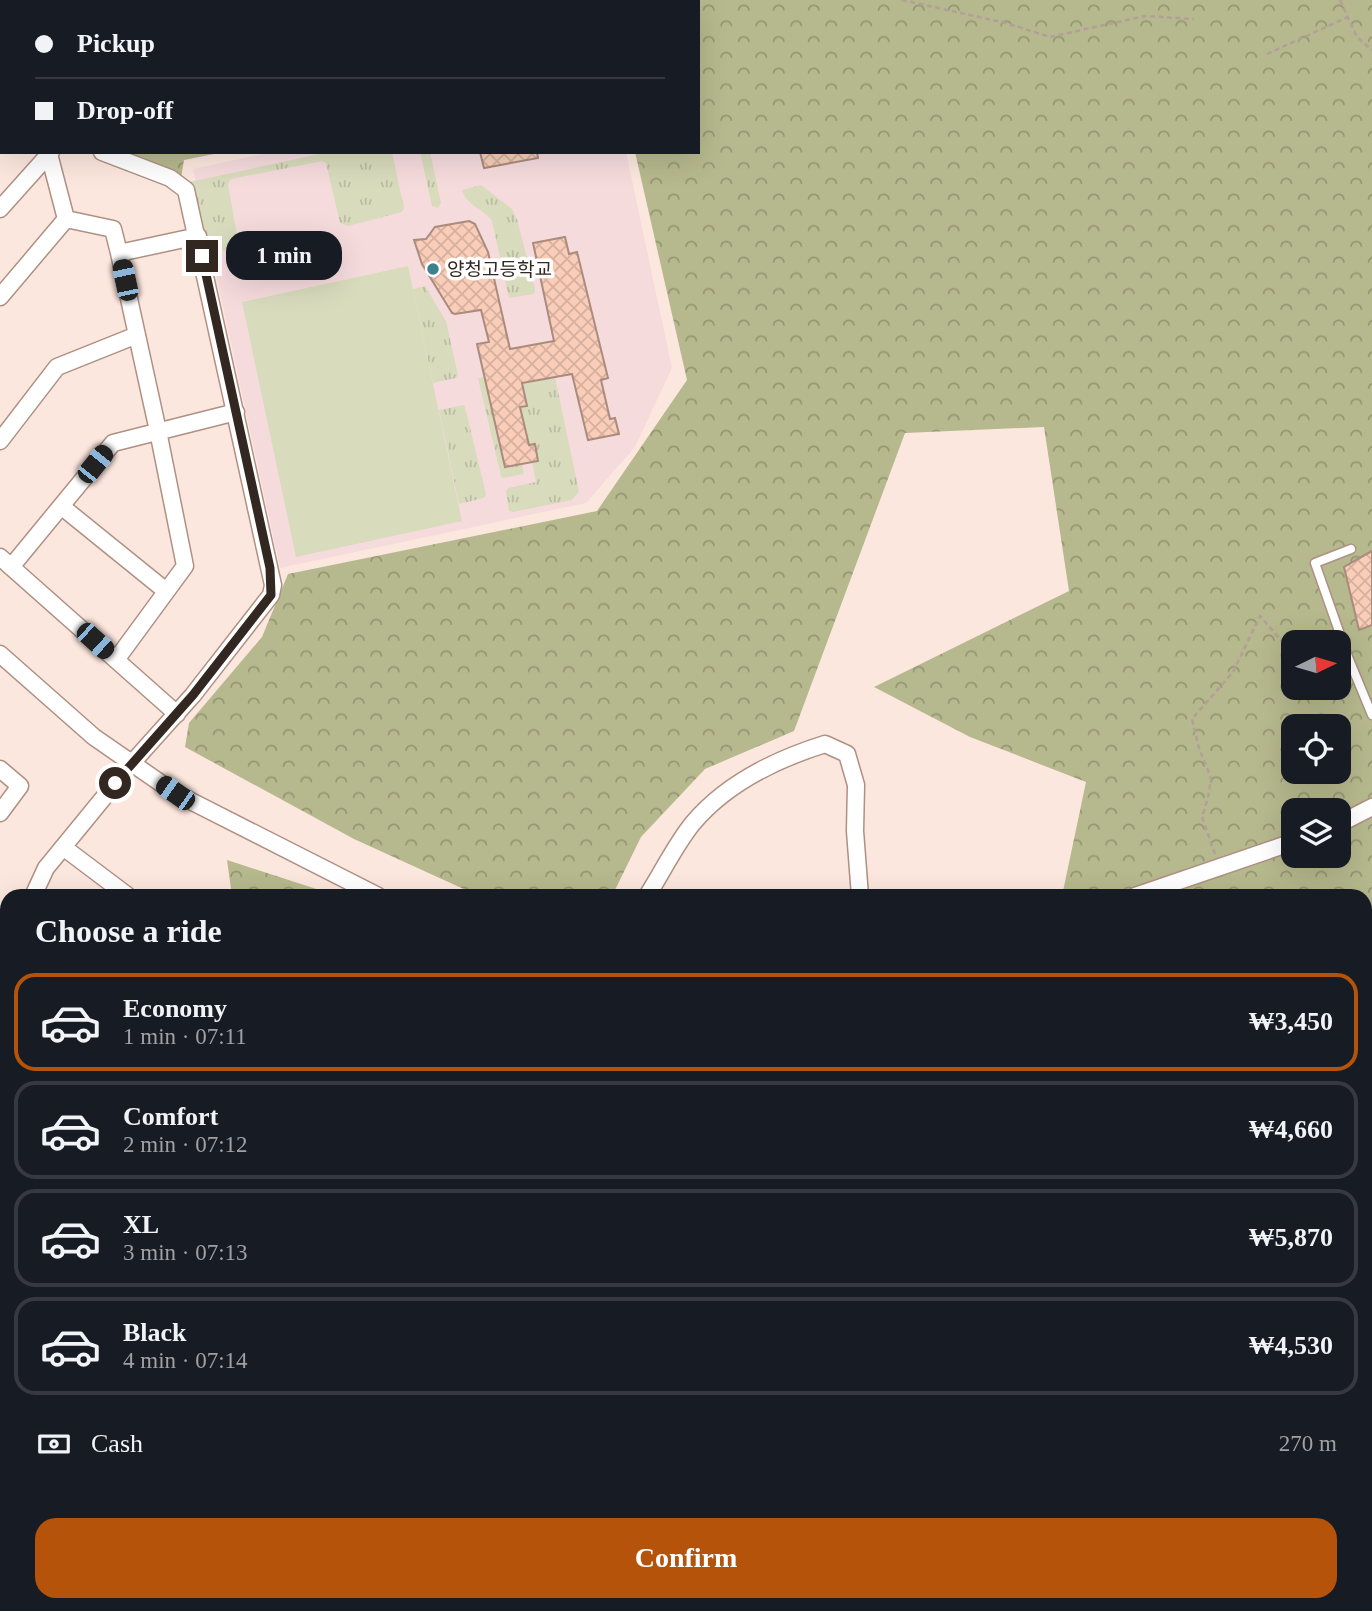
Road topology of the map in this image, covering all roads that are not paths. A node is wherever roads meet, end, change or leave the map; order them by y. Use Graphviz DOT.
graph roads {
  1 [pos="49,154"];
  2 [pos="50,154"];
  3 [pos="107,154"];
  4 [pos="0,209"];
  5 [pos="66,219"];
  6 [pos="198,236"];
  7 [pos="119,253"];
  8 [pos="0,297"];
  9 [pos="137,335"];
  10 [pos="236,412"];
  11 [pos="158,431"];
  12 [pos="0,441"];
  13 [pos="61,506"];
  14 [pos="1351,549"];
  15 [pos="6,562"];
  16 [pos="166,591"];
  17 [pos="0,654"];
  18 [pos="116,660"];
  19 [pos="177,714"];
  20 [pos="1372,715"];
  21 [pos="132,763"];
  22 [pos="0,769"];
  23 [pos="1372,807"];
  24 [pos="0,813"];
  25 [pos="1351,818"];
  26 [pos="1281,846"];
  27 [pos="62,847"];
  28 [pos="36,889"];
  29 [pos="119,889"];
  30 [pos="364,889"];
  31 [pos="651,889"];
  32 [pos="859,889"];
  33 [pos="1156,889"];
  1 -- 4 [label="street"];
  2 -- 5 [label="street"];
  3 -- 6 [label="street"];
  5 -- 7 [label="street"];
  5 -- 8 [label="street"];
  6 -- 7 [label="street"];
  6 -- 10 [label="street"];
  7 -- 9 [label="street"];
  9 -- 11 [label="street"];
  9 -- 12 [label="street"];
  10 -- 11 [label="street"];
  10 -- 19 [label="street"];
  11 -- 13 [label="street"];
  11 -- 16 [label="street"];
  13 -- 15 [label="street"];
  13 -- 16 [label="street"];
  14 -- 20 [label="lane"];
  15 -- 18 [label="street"];
  16 -- 18 [label="street"];
  17 -- 21 [label="street"];
  18 -- 19 [label="street"];
  19 -- 21 [label="street"];
  21 -- 27 [label="street"];
  21 -- 30 [label="street"];
  22 -- 24 [label="street"];
  23 -- 25 [label="street"];
  26 -- 33 [label="street"];
  27 -- 28 [label="street"];
  27 -- 29 [label="street"];
  31 -- 32 [label="street"];
}
